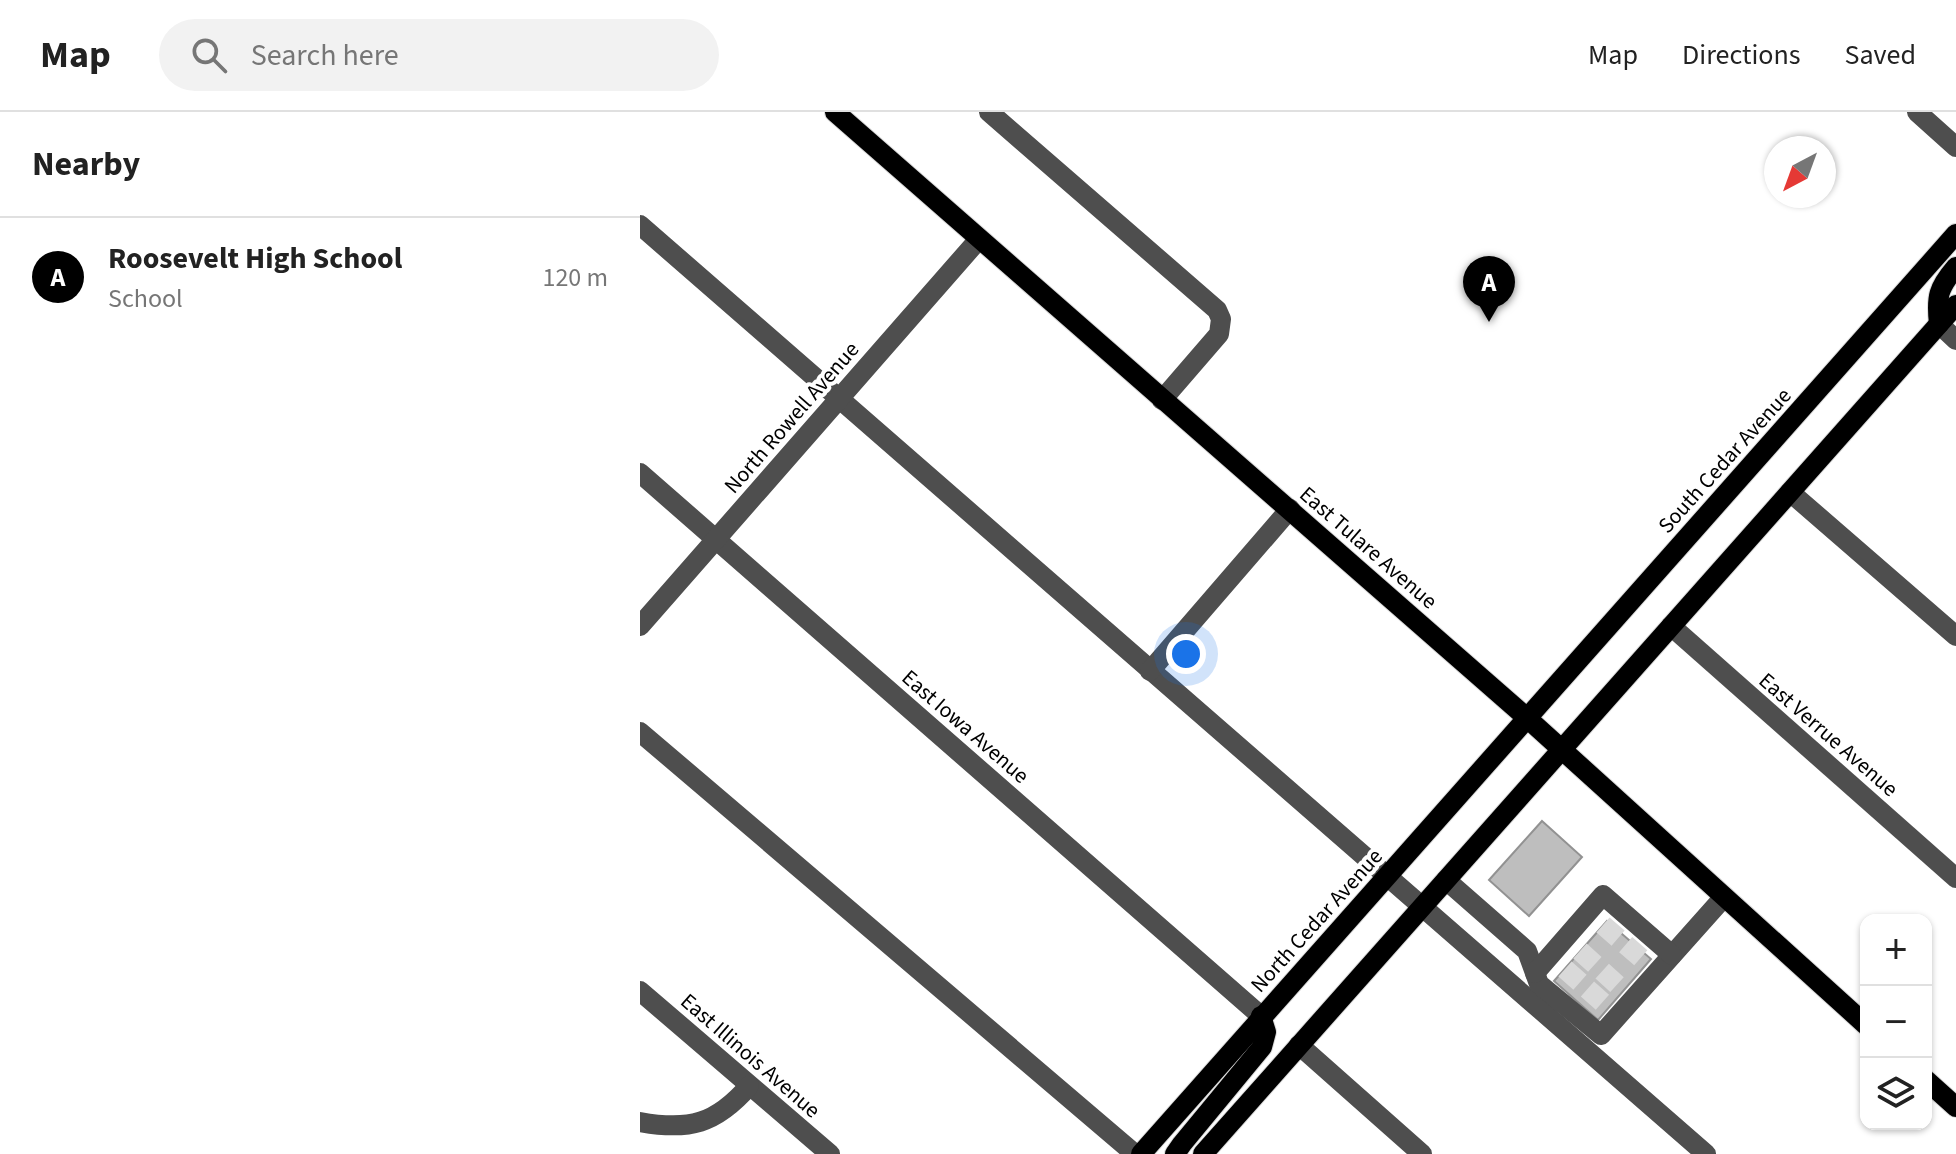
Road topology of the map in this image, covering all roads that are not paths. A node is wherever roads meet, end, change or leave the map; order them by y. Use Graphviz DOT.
graph roads {
  1 [pos="835,112"];
  2 [pos="989,112"];
  3 [pos="1917,112"];
  4 [pos="1956,147"];
  5 [pos="640,225"];
  6 [pos="1956,234"];
  7 [pos="979,239"];
  8 [pos="1956,267"];
  9 [pos="1956,305"];
  10 [pos="1939,324"];
  11 [pos="1956,340"];
  12 [pos="839,398"];
  13 [pos="1162,400"];
  14 [pos="640,473"];
  15 [pos="1790,492"];
  16 [pos="1290,509"];
  17 [pos="717,540"];
  18 [pos="640,626"];
  19 [pos="1671,626"];
  20 [pos="1956,636"];
  21 [pos="1150,671"];
  22 [pos="1527,718"];
  23 [pos="640,732"];
  24 [pos="1562,750"];
  25 [pos="1387,876"];
  26 [pos="1956,878"];
  27 [pos="1446,880"];
  28 [pos="1724,897"];
  29 [pos="1423,906"];
  30 [pos="1672,955"];
  31 [pos="1535,973"];
  32 [pos="640,991"];
  33 [pos="1261,1016"];
  34 [pos="1860,1020"];
  35 [pos="1299,1045"];
  36 [pos="1932,1085"];
  37 [pos="749,1086"];
  38 [pos="1956,1107"];
  39 [pos="640,1122"];
  40 [pos="830,1154"];
  41 [pos="1138,1154"];
  42 [pos="1175,1154"];
  43 [pos="1203,1154"];
  44 [pos="1422,1154"];
  45 [pos="1706,1154"];
  1 -- 7 [label="main road, East Tulare Avenue"];
  2 -- 13 [label="street"];
  3 -- 4 [label="street"];
  5 -- 12 [label="street"];
  6 -- 22 [label="main road, South Cedar Avenue"];
  7 -- 12 [label="street, North Rowell Avenue"];
  7 -- 13 [label="main road, East Tulare Avenue"];
  8 -- 10 [label="main road"];
  9 -- 10 [label="main road"];
  10 -- 11 [label="street"];
  10 -- 15 [label="main road"];
  12 -- 17 [label="street, North Rowell Avenue"];
  12 -- 21 [label="street"];
  13 -- 16 [label="main road, East Tulare Avenue"];
  14 -- 17 [label="street, East Iowa Avenue"];
  15 -- 19 [label="main road"];
  15 -- 20 [label="street"];
  16 -- 21 [label="street"];
  16 -- 22 [label="main road, East Tulare Avenue"];
  17 -- 18 [label="street, North Rowell Avenue"];
  17 -- 33 [label="street, East Iowa Avenue"];
  19 -- 24 [label="main road"];
  19 -- 26 [label="street, East Verrue Avenue"];
  21 -- 25 [label="street"];
  22 -- 24 [label="main road, East Tulare Avenue"];
  22 -- 25 [label="main road, North Cedar Avenue"];
  23 -- 41 [label="street"];
  24 -- 27 [label="main road"];
  24 -- 28 [label="main road, East Tulare Avenue"];
  25 -- 29 [label="street"];
  25 -- 33 [label="main road, North Cedar Avenue"];
  27 -- 29 [label="main road"];
  27 -- 31 [label="street"];
  28 -- 30 [label="street"];
  28 -- 34 [label="main road, East Tulare Avenue"];
  29 -- 35 [label="main road"];
  29 -- 45 [label="street"];
  30 -- 31 [label="street"];
  30 -- 31 [label="street"];
  32 -- 37 [label="street, East Illinois Avenue"];
  33 -- 41 [label="main road, North Cedar Avenue"];
  33 -- 42 [label="main road"];
  35 -- 43 [label="main road"];
  35 -- 44 [label="street"];
  36 -- 38 [label="main road"];
  37 -- 39 [label="street"];
  37 -- 40 [label="street, East Illinois Avenue"];
}
